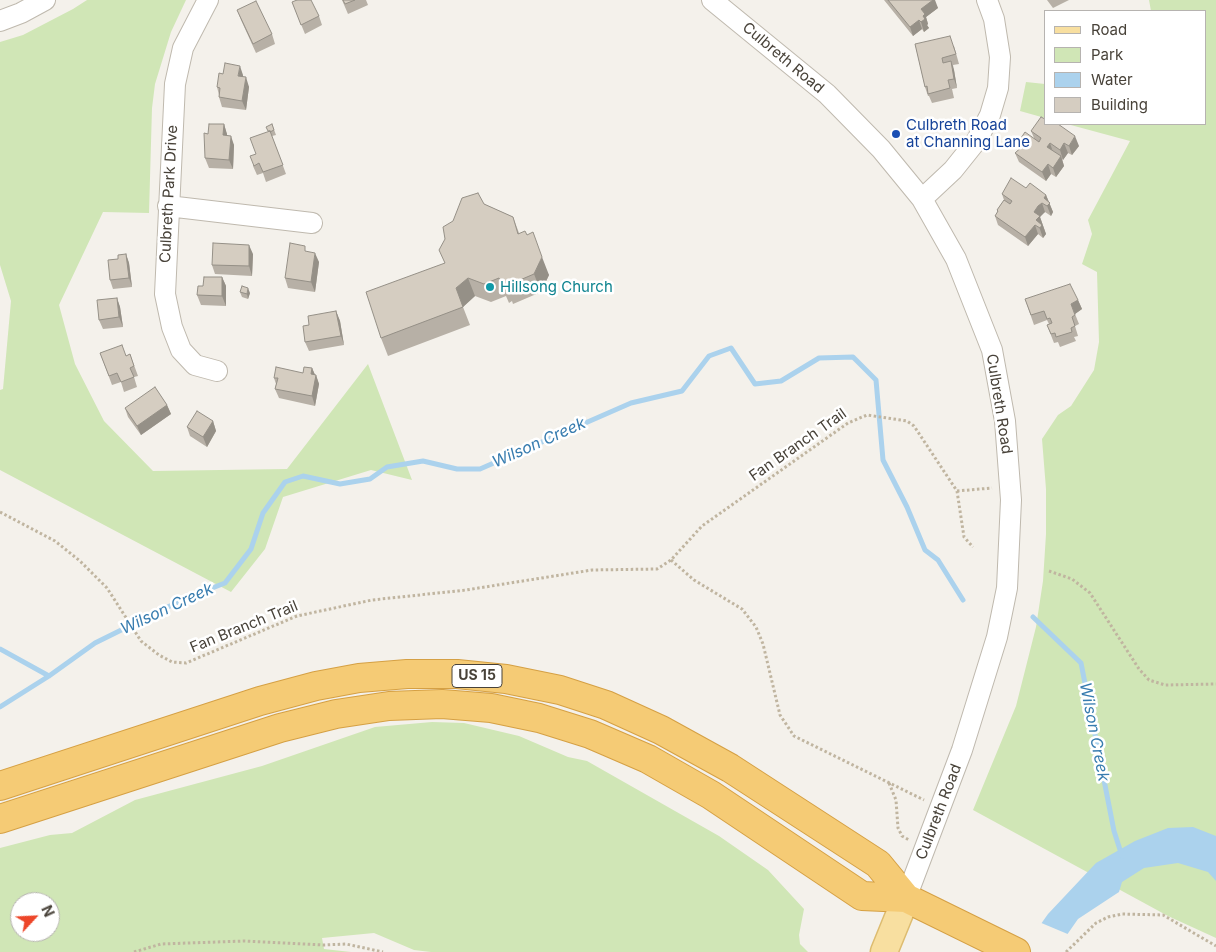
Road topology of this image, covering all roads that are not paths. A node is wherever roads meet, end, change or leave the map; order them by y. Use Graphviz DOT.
graph roads {
  1 [pos="44,0"];
  2 [pos="208,0"];
  3 [pos="712,0"];
  4 [pos="987,0"];
  5 [pos="0,21"];
  6 [pos="922,199"];
  7 [pos="168,206"];
  8 [pos="312,223"];
  9 [pos="217,371"];
  10 [pos="0,786"];
  11 [pos="0,820"];
  12 [pos="906,898"];
  13 [pos="884,952"];
  14 [pos="1016,952"];
  1 -- 5 [label="street"];
  2 -- 7 [label="street, Culbreth Park Drive"];
  3 -- 6 [label="street, Culbreth Road"];
  4 -- 6 [label="street"];
  6 -- 12 [label="street, Culbreth Road"];
  7 -- 8 [label="street"];
  7 -- 9 [label="street, Culbreth Park Drive"];
  10 -- 12 [label="highway, US 15"];
  11 -- 12 [label="highway, US 15"];
  12 -- 13 [label="main road"];
  12 -- 14 [label="highway, US 15"];
}
